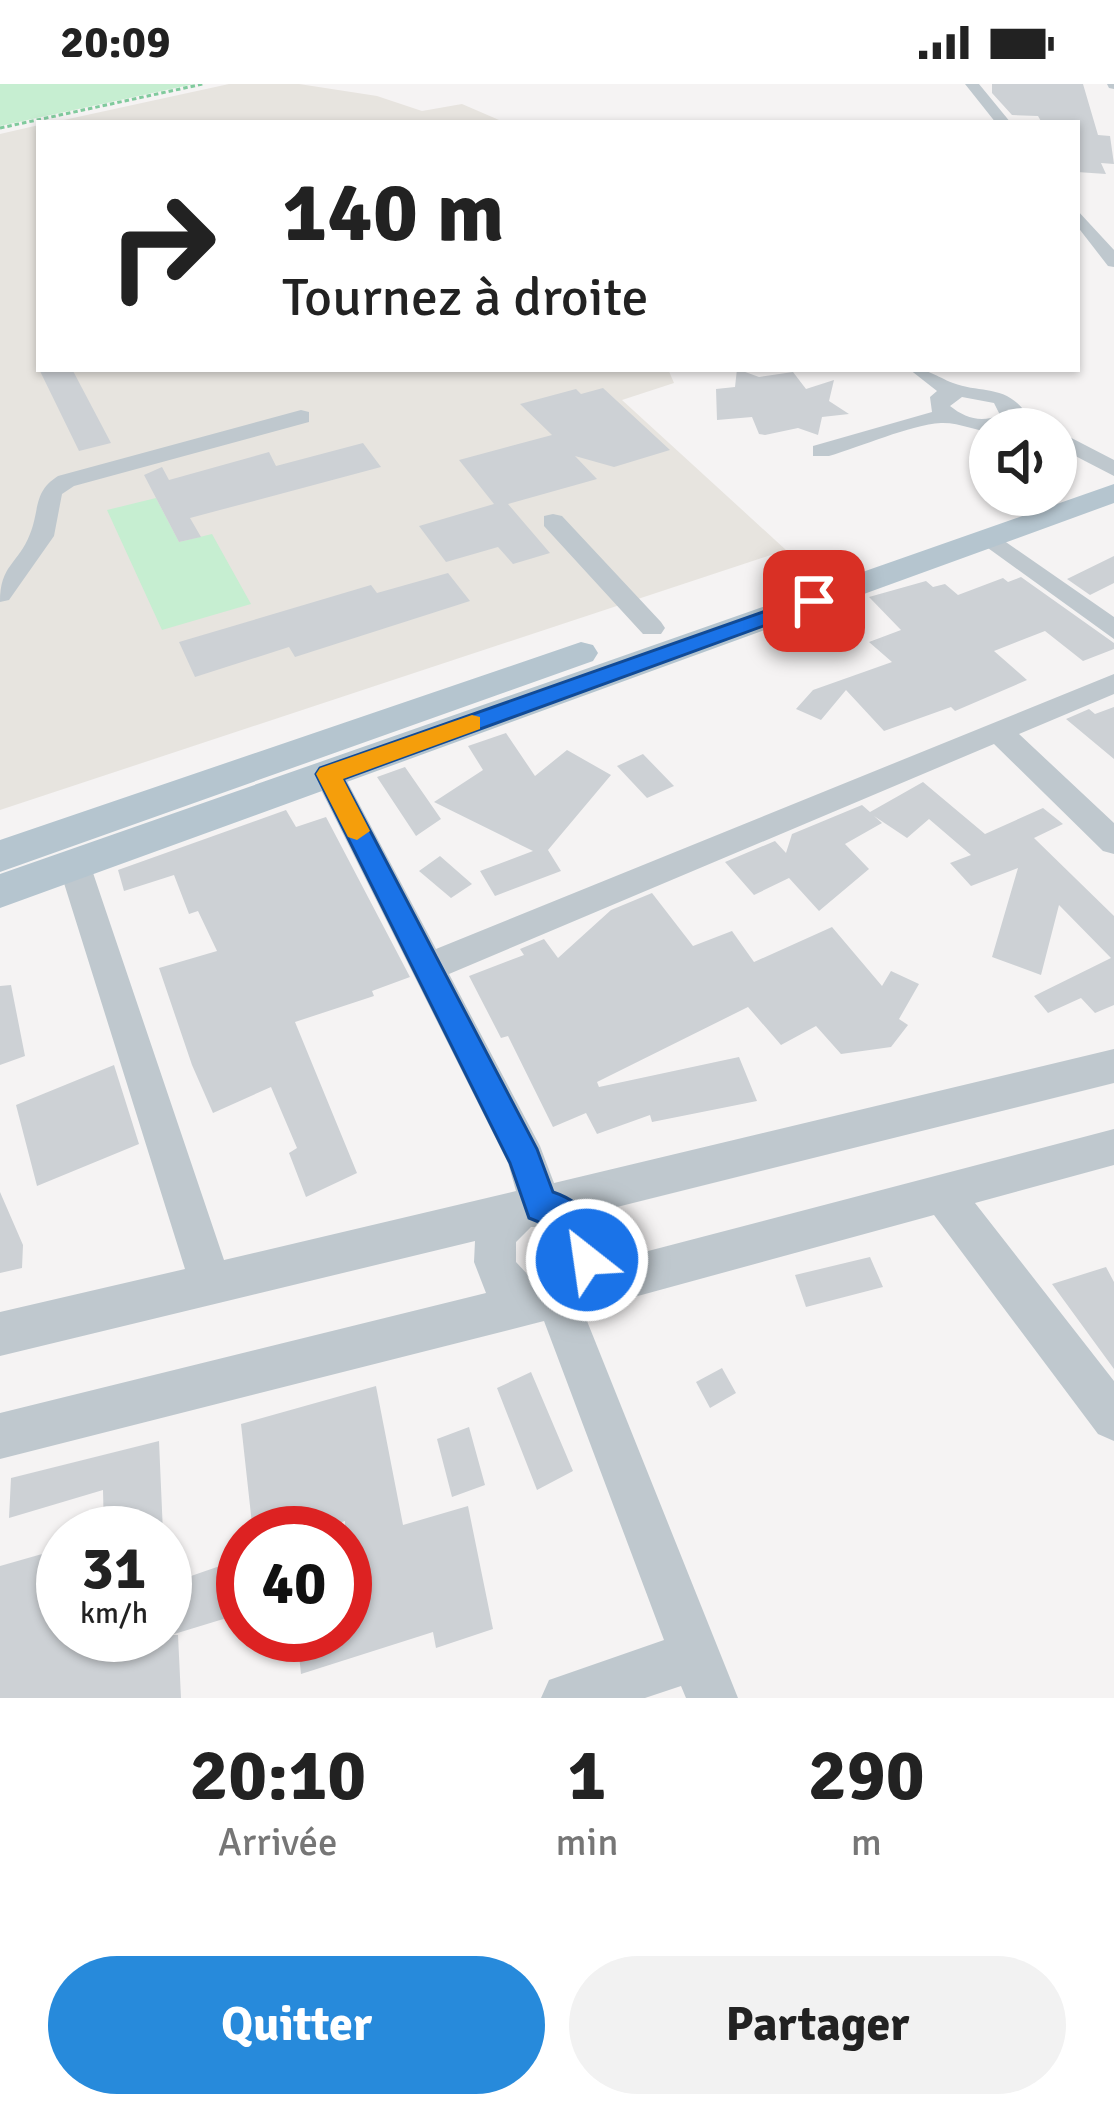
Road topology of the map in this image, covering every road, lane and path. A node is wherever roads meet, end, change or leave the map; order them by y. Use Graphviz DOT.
graph roads {
  1 [pos="203,84"];
  2 [pos="972,84"];
  3 [pos="1002,120"];
  4 [pos="2,127"];
  5 [pos="1080,219"];
  6 [pos="1114,262"];
  7 [pos="922,372"];
  8 [pos="954,410"];
  9 [pos="301,417"];
  10 [pos="969,426"];
  11 [pos="1077,449"];
  12 [pos="820,451"];
  13 [pos="1114,469"];
  14 [pos="1077,482"];
  15 [pos="1114,493"];
  16 [pos="980,516"];
  17 [pos="553,521"];
  18 [pos="990,538"];
  19 [pos="0,594"];
  20 [pos="652,628"];
  21 [pos="1114,630"];
  22 [pos="1114,683"];
  23 [pos="998,731"];
  24 [pos="328,774"];
  25 [pos="1114,842"];
  26 [pos="0,856"];
  27 [pos="74,864"];
  28 [pos="0,891"];
  29 [pos="427,968"];
  30 [pos="1114,1066"];
  31 [pos="1114,1148"];
  32 [pos="941,1192"];
  33 [pos="533,1208"];
  34 [pos="211,1285"];
  35 [pos="556,1297"];
  36 [pos="0,1334"];
  37 [pos="1114,1418"];
  38 [pos="0,1436"];
  39 [pos="703,1677"];
  40 [pos="567,1698"];
  1 -- 4 [label="path"];
  2 -- 3 [label="street"];
  5 -- 6 [label="street"];
  7 -- 8 [label="street"];
  8 -- 8 [label="street"];
  8 -- 10 [label="street"];
  8 -- 12 [label="street"];
  9 -- 19 [label="street"];
  11 -- 13 [label="street"];
  13 -- 14 [label="main road"];
  15 -- 18 [label="main road"];
  16 -- 20 [label="main road"];
  17 -- 20 [label="street"];
  18 -- 21 [label="street"];
  18 -- 24 [label="main road"];
  20 -- 26 [label="main road"];
  22 -- 23 [label="street"];
  23 -- 25 [label="street"];
  23 -- 29 [label="street"];
  24 -- 27 [label="main road"];
  24 -- 29 [label="street"];
  27 -- 28 [label="main road"];
  27 -- 34 [label="street"];
  29 -- 33 [label="street"];
  30 -- 33 [label="street"];
  31 -- 32 [label="street"];
  32 -- 35 [label="street"];
  32 -- 37 [label="street"];
  33 -- 34 [label="street"];
  33 -- 35 [label="street"];
  33 -- 35 [label="street"];
  34 -- 36 [label="street"];
  35 -- 38 [label="street"];
  35 -- 39 [label="street"];
  39 -- 40 [label="street"];
}
